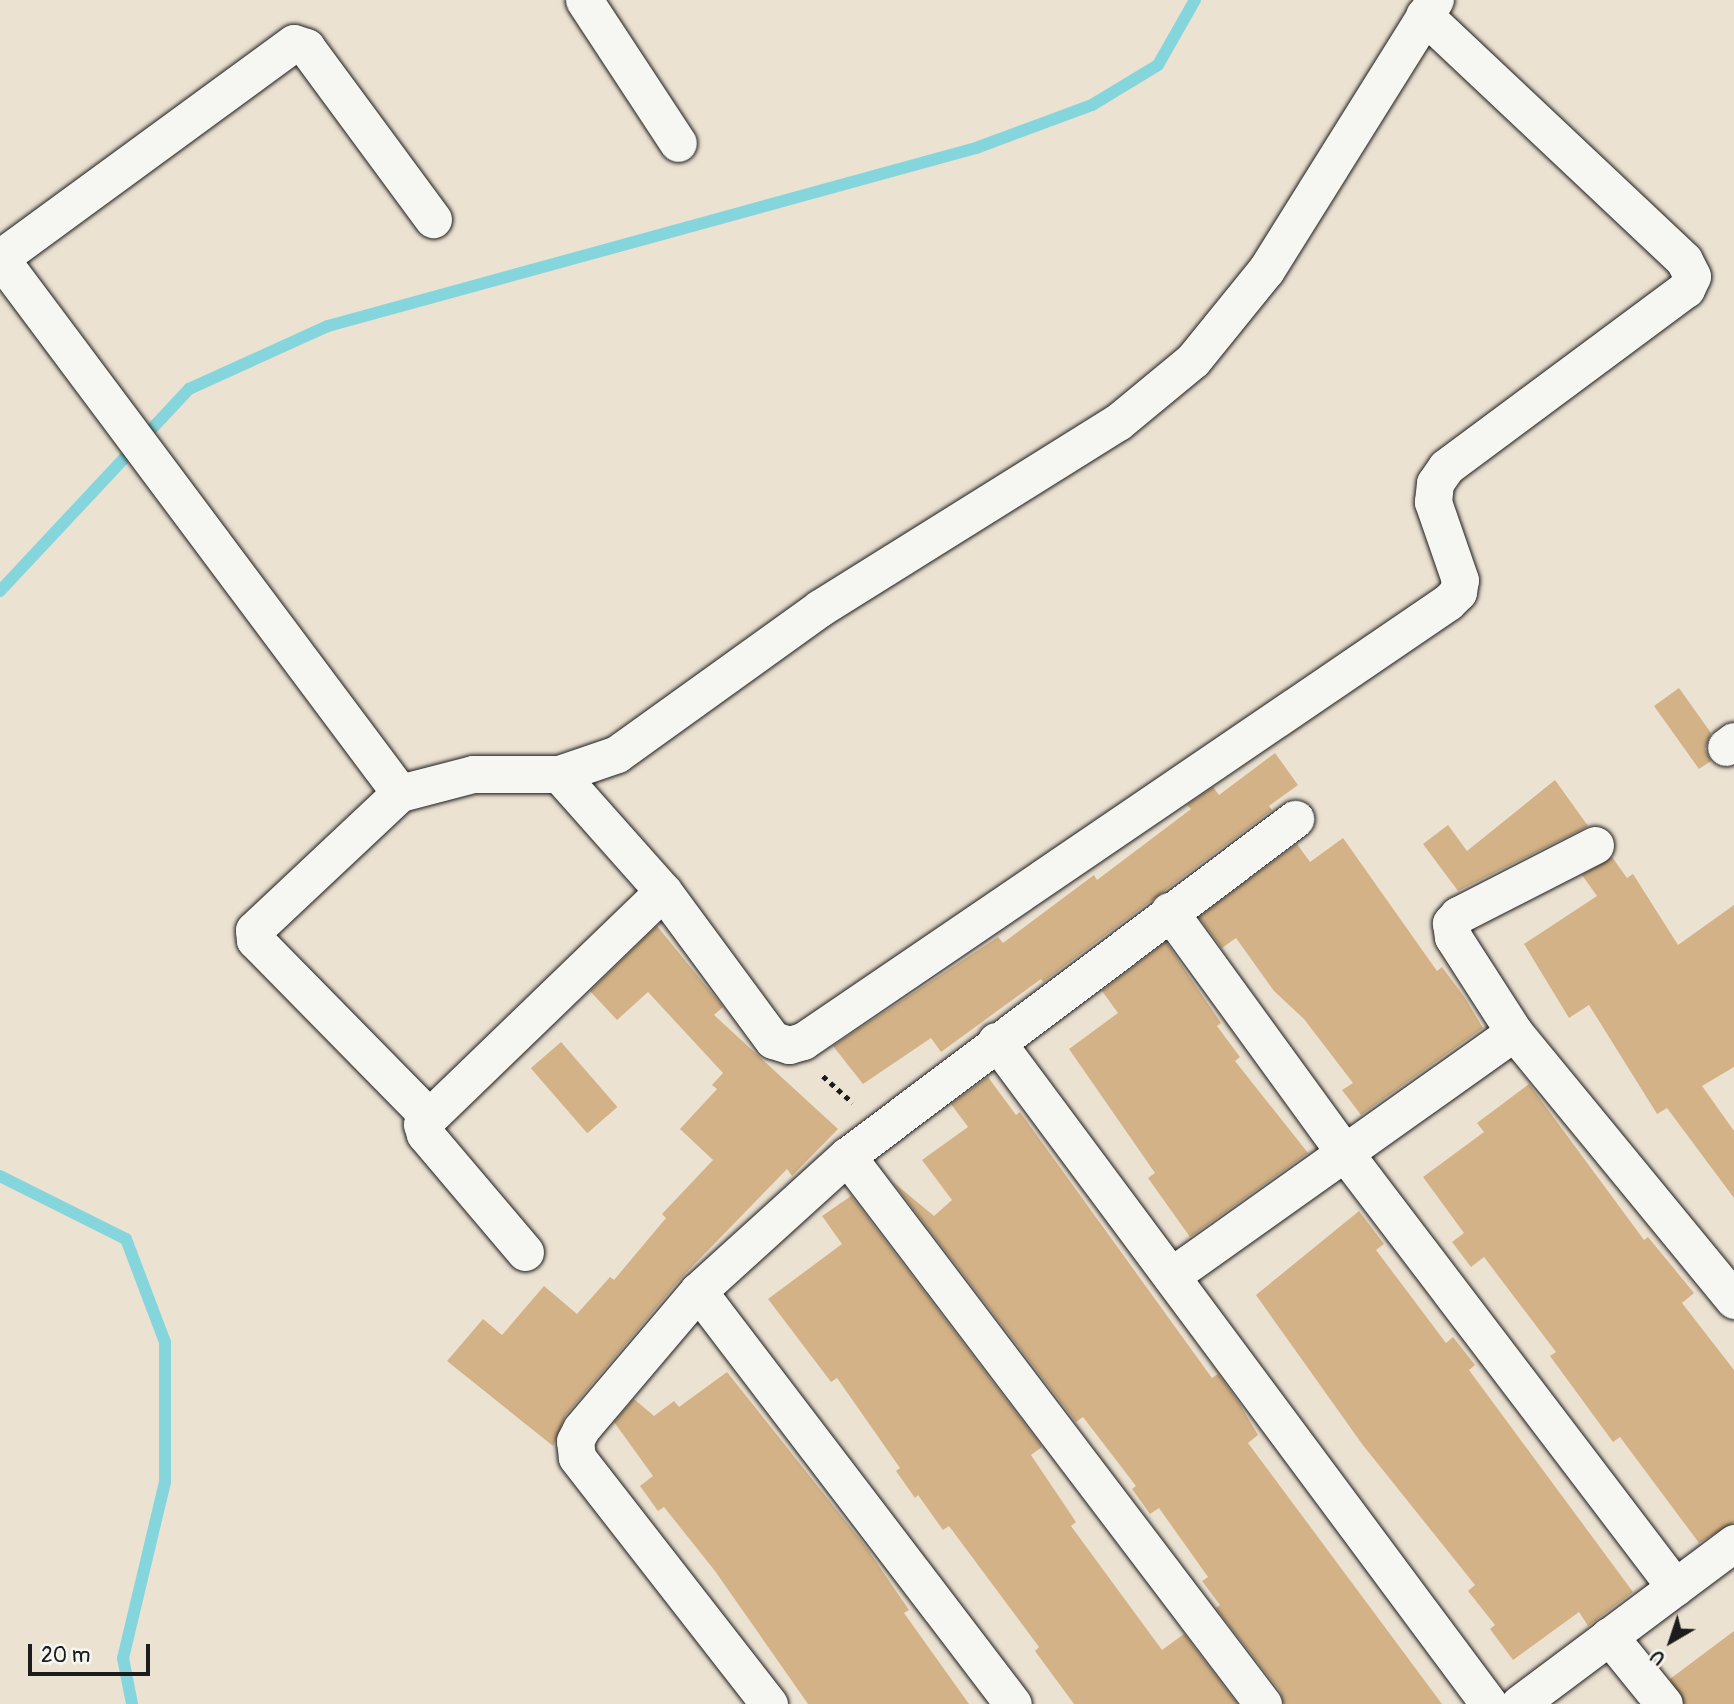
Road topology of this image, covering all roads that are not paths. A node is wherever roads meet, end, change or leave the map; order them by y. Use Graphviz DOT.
graph roads {
  1 [pos="584,0"];
  2 [pos="1430,8"];
  3 [pos="678,143"];
  4 [pos="433,219"];
  5 [pos="0,258"];
  6 [pos="559,774"];
  7 [pos="400,793"];
  8 [pos="1295,819"];
  9 [pos="1595,845"];
  10 [pos="663,891"];
  11 [pos="1169,911"];
  12 [pos="1514,1032"];
  13 [pos="996,1041"];
  14 [pos="428,1115"];
  15 [pos="1344,1152"];
  16 [pos="847,1156"];
  17 [pos="525,1252"];
  18 [pos="1171,1276"];
  19 [pos="1728,1278"];
  20 [pos="698,1292"];
  21 [pos="1734,1543"];
  22 [pos="1675,1587"];
  23 [pos="1609,1636"];
  24 [pos="769,1704"];
  25 [pos="1013,1704"];
  26 [pos="1263,1704"];
  27 [pos="1489,1704"];
  28 [pos="1519,1704"];
  29 [pos="1664,1704"];
  1 -- 3 [label="street"];
  2 -- 6 [label="street"];
  2 -- 10 [label="street"];
  4 -- 5 [label="street"];
  5 -- 7 [label="street"];
  6 -- 7 [label="street"];
  6 -- 10 [label="street"];
  7 -- 14 [label="street"];
  8 -- 11 [label="street"];
  9 -- 12 [label="street"];
  10 -- 14 [label="street"];
  11 -- 13 [label="street"];
  11 -- 15 [label="street"];
  12 -- 15 [label="street"];
  12 -- 19 [label="street"];
  13 -- 16 [label="street"];
  13 -- 18 [label="street"];
  14 -- 17 [label="street"];
  15 -- 18 [label="street"];
  15 -- 22 [label="street"];
  16 -- 20 [label="street"];
  16 -- 26 [label="street"];
  18 -- 27 [label="street"];
  20 -- 24 [label="street"];
  20 -- 25 [label="street"];
  21 -- 22 [label="street"];
  22 -- 23 [label="street"];
  23 -- 28 [label="street"];
  23 -- 29 [label="street"];
}
